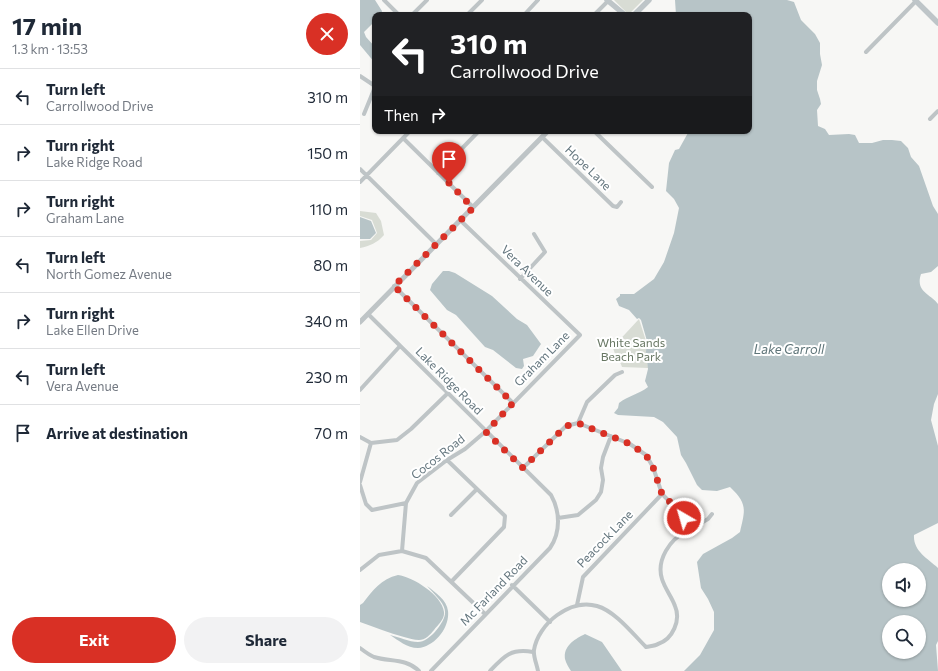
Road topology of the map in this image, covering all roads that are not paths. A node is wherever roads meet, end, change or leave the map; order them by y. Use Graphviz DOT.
graph roads {
  1 [pos="384,0"];
  2 [pos="427,0"];
  3 [pos="482,0"];
  4 [pos="538,0"];
  5 [pos="608,0"];
  6 [pos="649,0"];
  7 [pos="915,1"];
  8 [pos="396,12"];
  9 [pos="415,12"];
  10 [pos="470,12"];
  11 [pos="527,12"];
  12 [pos="597,12"];
  13 [pos="622,12"];
  14 [pos="637,12"];
  15 [pos="938,23"];
  16 [pos="866,52"];
  17 [pos="360,76"];
  18 [pos="372,85"];
  19 [pos="372,94"];
  20 [pos="938,111"];
  21 [pos="364,114"];
  22 [pos="930,119"];
  23 [pos="407,134"];
  24 [pos="476,134"];
  25 [pos="545,134"];
  26 [pos="597,134"];
  27 [pos="542,137"];
  28 [pos="403,138"];
  29 [pos="360,169"];
  30 [pos="438,172"];
  31 [pos="366,176"];
  32 [pos="360,182"];
  33 [pos="652,187"];
  34 [pos="621,202"];
  35 [pos="473,208"];
  36 [pos="460,220"];
  37 [pos="534,234"];
  38 [pos="436,244"];
  39 [pos="520,278"];
  40 [pos="394,286"];
  41 [pos="368,314"];
  42 [pos="360,322"];
  43 [pos="580,335"];
  44 [pos="400,346"];
  45 [pos="622,372"];
  46 [pos="360,390"];
  47 [pos="448,393"];
  48 [pos="513,403"];
  49 [pos="578,423"];
  50 [pos="486,432"];
  51 [pos="611,436"];
  52 [pos="360,437"];
  53 [pos="371,443"];
  54 [pos="447,460"];
  55 [pos="523,468"];
  56 [pos="360,482"];
  57 [pos="360,485"];
  58 [pos="477,489"];
  59 [pos="662,494"];
  60 [pos="406,502"];
  61 [pos="712,514"];
  62 [pos="451,515"];
  63 [pos="558,518"];
  64 [pos="687,531"];
  65 [pos="402,550"];
  66 [pos="360,570"];
  67 [pos="452,581"];
  68 [pos="512,585"];
  69 [pos="577,605"];
  70 [pos="485,614"];
  71 [pos="550,622"];
  72 [pos="360,648"];
  73 [pos="533,652"];
  74 [pos="419,671"];
  75 [pos="431,671"];
  76 [pos="490,671"];
  77 [pos="538,671"];
  1 -- 8 [label="street"];
  2 -- 9 [label="street"];
  3 -- 10 [label="street"];
  4 -- 11 [label="street"];
  5 -- 12 [label="street"];
  5 -- 13 [label="main road"];
  6 -- 14 [label="main road"];
  7 -- 15 [label="main road"];
  7 -- 16 [label="street"];
  17 -- 18 [label="street"];
  19 -- 21 [label="street"];
  20 -- 22 [label="street"];
  23 -- 28 [label="street"];
  24 -- 30 [label="street"];
  25 -- 27 [label="street"];
  26 -- 33 [label="street"];
  27 -- 34 [label="street, Hope Lane"];
  27 -- 35 [label="street"];
  28 -- 30 [label="street"];
  28 -- 31 [label="street"];
  29 -- 31 [label="street"];
  30 -- 35 [label="street"];
  31 -- 32 [label="street"];
  31 -- 38 [label="street"];
  35 -- 36 [label="street"];
  36 -- 38 [label="street"];
  36 -- 39 [label="street, Vera Avenue"];
  37 -- 39 [label="street"];
  38 -- 40 [label="street"];
  39 -- 43 [label="street, Vera Avenue"];
  40 -- 41 [label="street"];
  40 -- 48 [label="street"];
  41 -- 42 [label="street"];
  41 -- 44 [label="street, Lake Ridge Road"];
  43 -- 48 [label="street, Graham Lane"];
  44 -- 46 [label="street"];
  44 -- 47 [label="street, Lake Ridge Road"];
  45 -- 49 [label="street"];
  47 -- 50 [label="street, Lake Ridge Road"];
  47 -- 53 [label="street"];
  48 -- 50 [label="street, Graham Lane"];
  49 -- 51 [label="street"];
  49 -- 55 [label="street"];
  50 -- 54 [label="street, Cocos Road"];
  50 -- 55 [label="street, Lake Ridge Road"];
  51 -- 59 [label="street"];
  51 -- 63 [label="street"];
  52 -- 53 [label="street"];
  53 -- 56 [label="street"];
  54 -- 58 [label="street"];
  54 -- 60 [label="street, Cocos Road"];
  55 -- 63 [label="street, Lake Ridge Road"];
  57 -- 60 [label="street"];
  58 -- 62 [label="street"];
  58 -- 67 [label="street"];
  59 -- 64 [label="street"];
  59 -- 69 [label="street, Peacock Lane"];
  60 -- 65 [label="street, Cocos Road"];
  61 -- 64 [label="street"];
  63 -- 68 [label="street, Mc Farland Road"];
  64 -- 69 [label="street"];
  65 -- 66 [label="street"];
  65 -- 67 [label="street"];
  67 -- 70 [label="street"];
  68 -- 70 [label="street, Mc Farland Road"];
  68 -- 71 [label="street"];
  69 -- 71 [label="street"];
  70 -- 75 [label="street, Mc Farland Road"];
  71 -- 73 [label="street"];
  72 -- 74 [label="street"];
  73 -- 76 [label="street"];
  73 -- 77 [label="street"];
}
